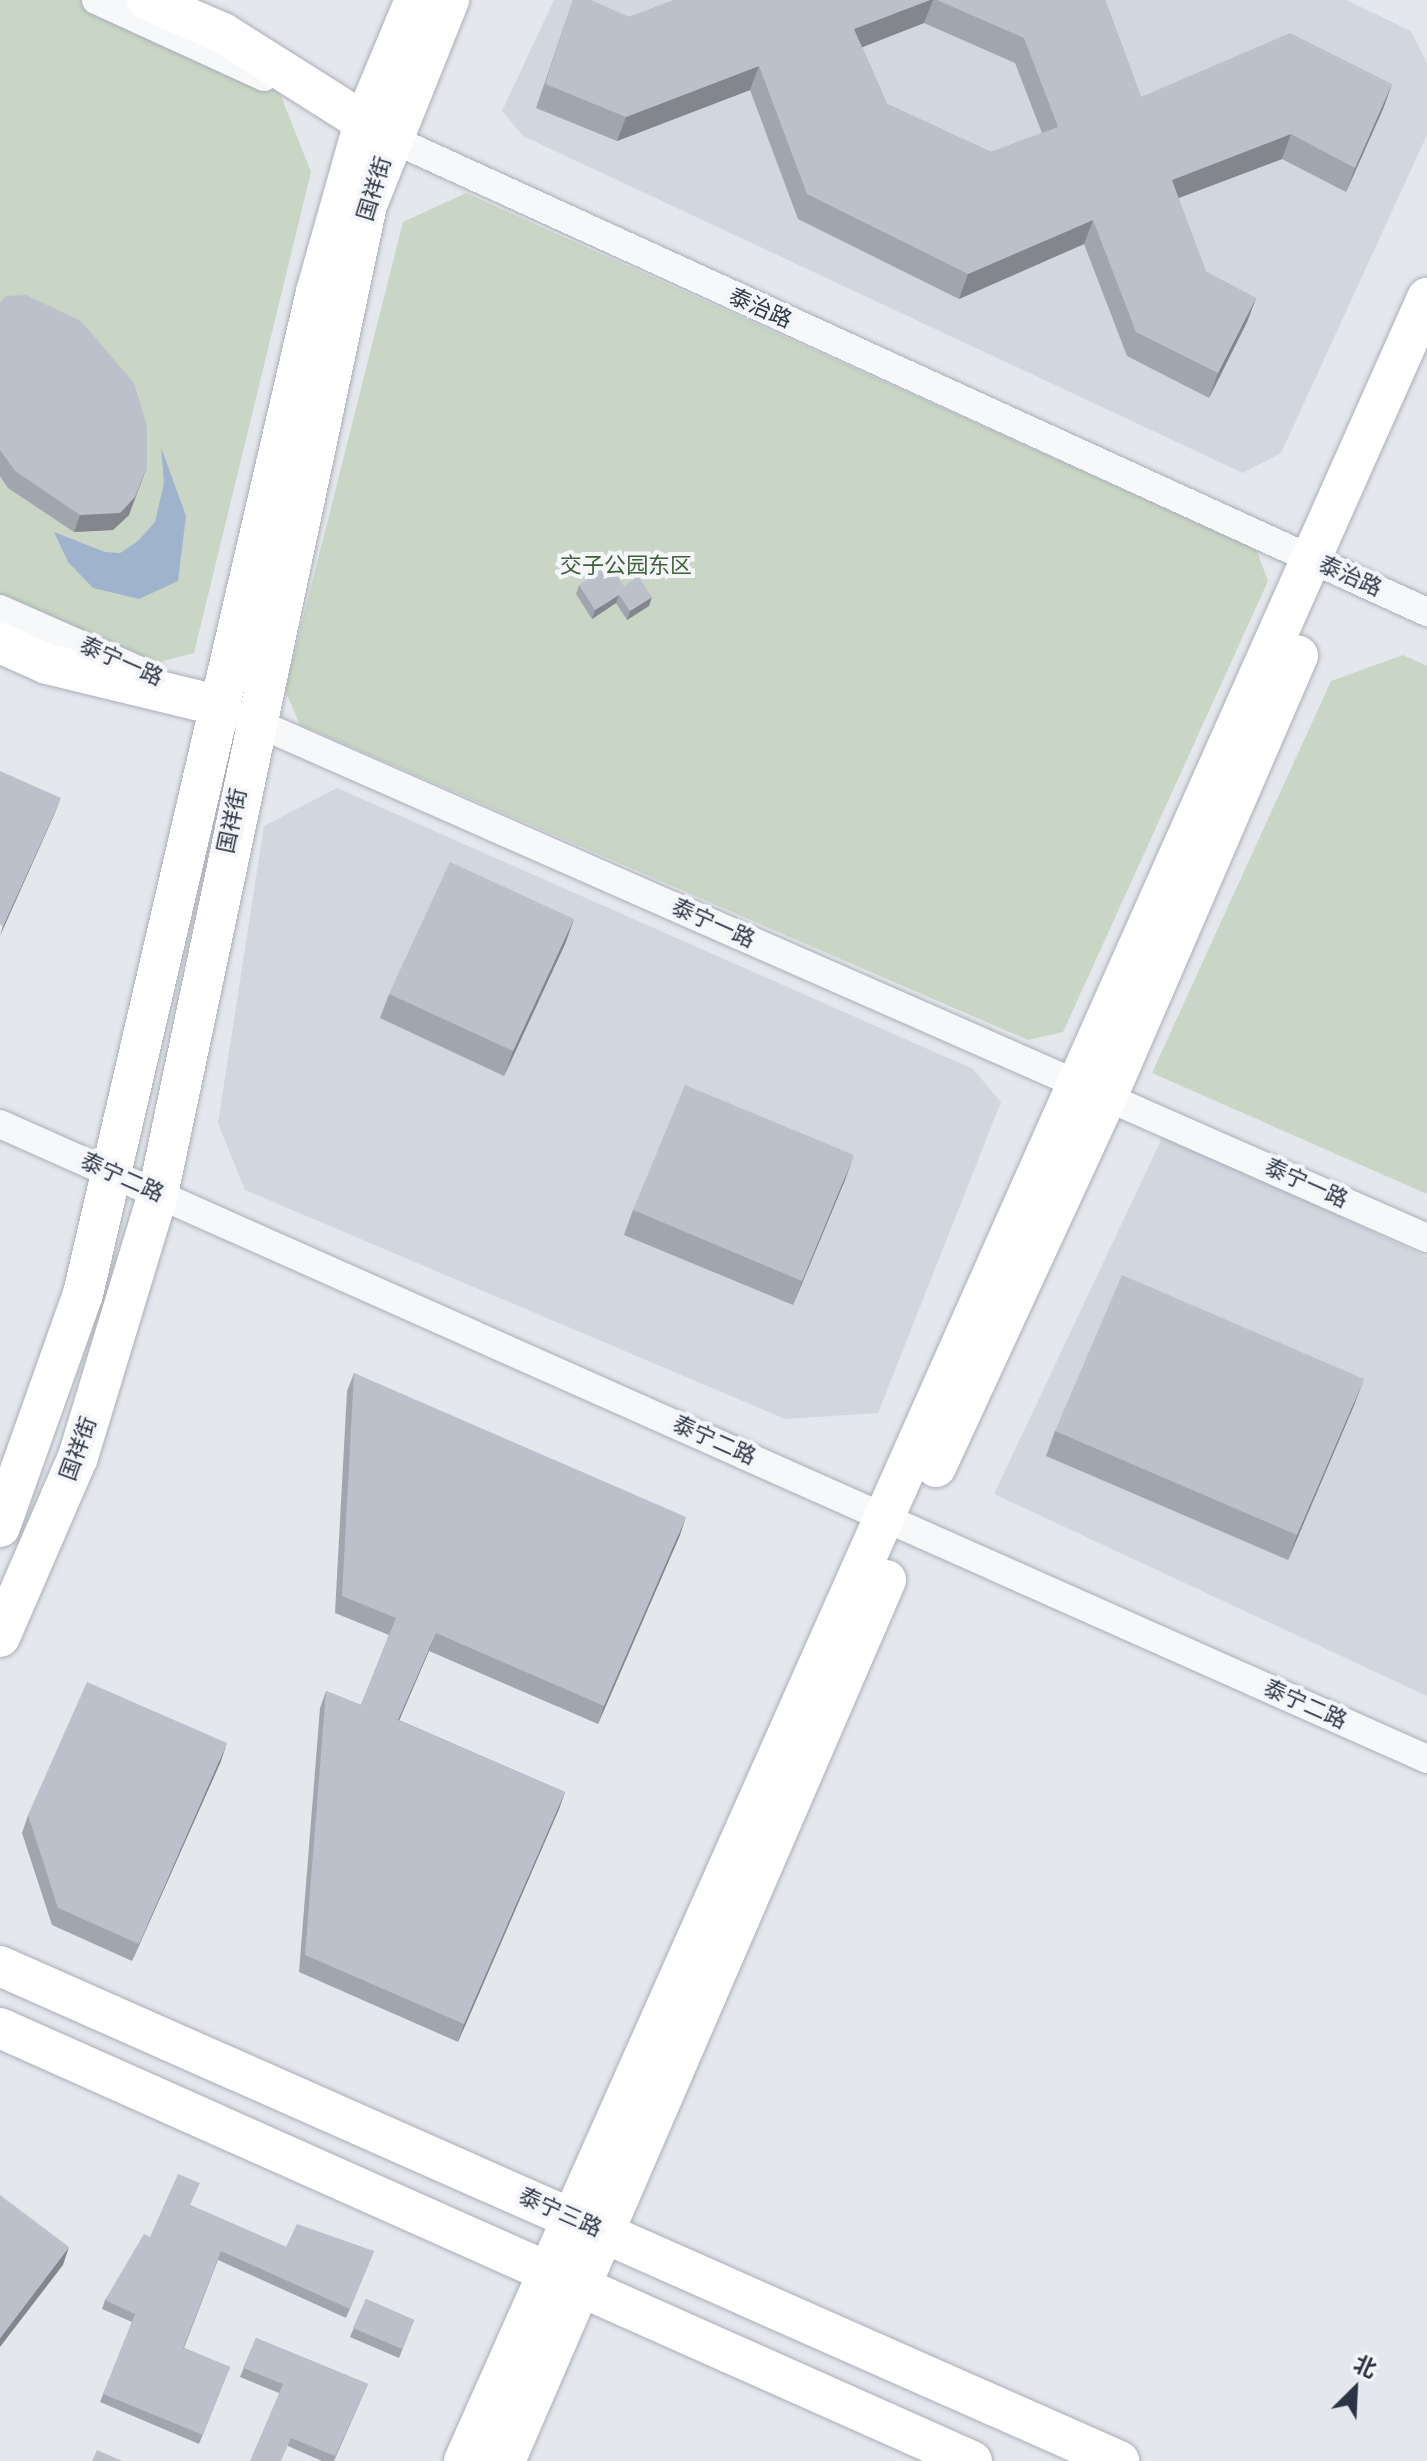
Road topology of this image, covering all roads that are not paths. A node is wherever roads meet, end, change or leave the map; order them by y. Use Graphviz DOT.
graph roads {
  1 [pos="96,0"];
  2 [pos="147,0"];
  3 [pos="415,0"];
  4 [pos="449,0"];
  5 [pos="377,132"];
  6 [pos="1427,298"];
  7 [pos="1427,366"];
  8 [pos="1323,565"];
  9 [pos="0,609"];
  10 [pos="1427,612"];
  11 [pos="0,643"];
  12 [pos="237,714"];
  13 [pos="1092,1090"];
  14 [pos="0,1124"];
  15 [pos="115,1175"];
  16 [pos="158,1194"];
  17 [pos="1427,1238"];
  18 [pos="896,1523"];
  19 [pos="0,1527"];
  20 [pos="0,1637"];
  21 [pos="1427,1759"];
  22 [pos="0,1966"];
  23 [pos="0,2028"];
  24 [pos="589,2226"];
  25 [pos="566,2280"];
  26 [pos="464,2461"];
  27 [pos="505,2461"];
  28 [pos="972,2461"];
  29 [pos="1119,2461"];
  1 -- 5 [label="street, 泰治路"];
  2 -- 5 [label="street"];
  3 -- 5 [label="street, 国祥街"];
  4 -- 5 [label="street, 国祥街"];
  5 -- 8 [label="street, 泰治路"];
  5 -- 12 [label="street, 国祥街"];
  6 -- 8 [label="street"];
  7 -- 8 [label="street"];
  8 -- 10 [label="street, 泰治路"];
  8 -- 13 [label="street"];
  9 -- 12 [label="street, 泰宁一路"];
  11 -- 12 [label="street"];
  12 -- 13 [label="street, 泰宁一路"];
  12 -- 15 [label="street, 国祥街"];
  12 -- 16 [label="street, 国祥街"];
  13 -- 17 [label="street, 泰宁一路"];
  13 -- 18 [label="street"];
  14 -- 15 [label="street, 泰宁二路"];
  15 -- 16 [label="street, 泰宁二路"];
  15 -- 19 [label="street, 国祥街"];
  16 -- 18 [label="street, 泰宁二路"];
  16 -- 20 [label="street, 国祥街"];
  18 -- 21 [label="street, 泰宁二路"];
  18 -- 24 [label="street"];
  22 -- 24 [label="street, 泰宁三路"];
  23 -- 25 [label="street"];
  24 -- 25 [label="street"];
  24 -- 29 [label="street, 泰宁三路"];
  25 -- 26 [label="street"];
  25 -- 27 [label="street"];
  25 -- 28 [label="street"];
}
